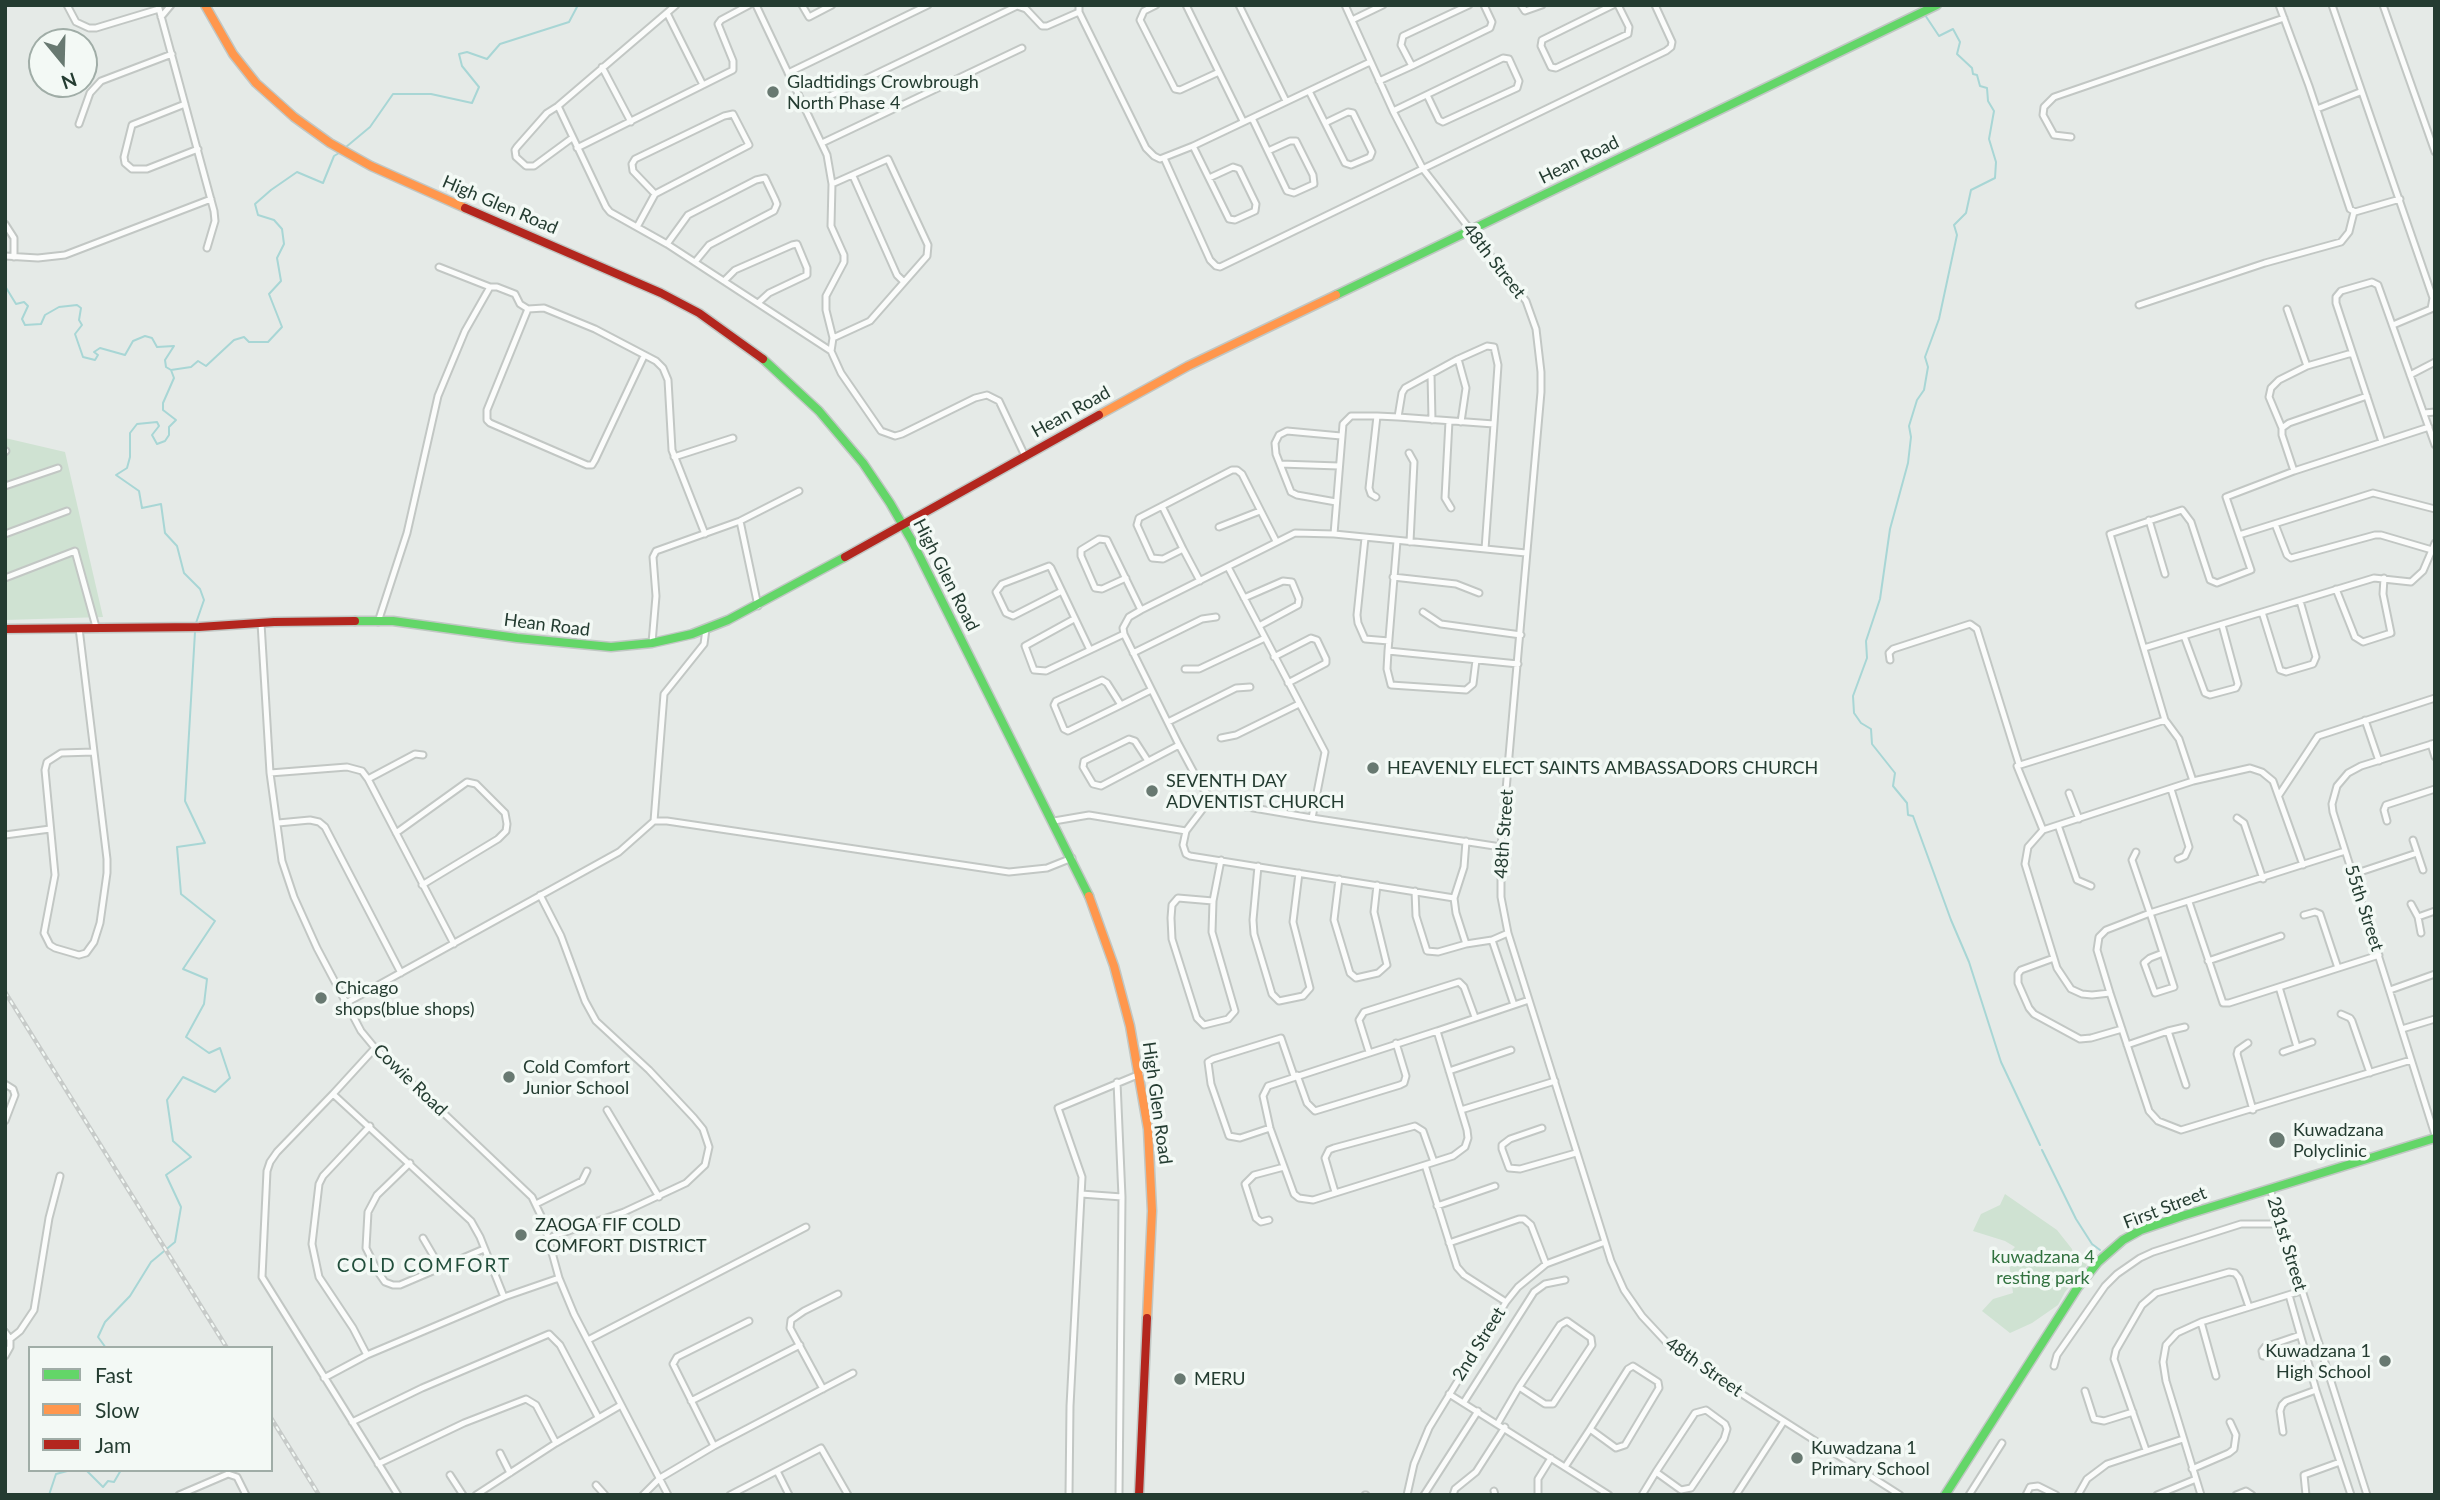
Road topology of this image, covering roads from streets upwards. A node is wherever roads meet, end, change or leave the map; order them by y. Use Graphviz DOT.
graph roads {
  1 [pos="67,5"];
  2 [pos="171,5"];
  3 [pos="205,5"];
  4 [pos="676,5"];
  5 [pos="749,5"];
  6 [pos="756,5"];
  7 [pos="802,5"];
  8 [pos="832,5"];
  9 [pos="928,5"];
  10 [pos="1156,5"];
  11 [pos="1186,5"];
  12 [pos="1239,5"];
  13 [pos="1345,5"];
  14 [pos="1383,5"];
  15 [pos="1469,5"];
  16 [pos="1484,5"];
  17 [pos="1521,5"];
  18 [pos="1542,5"];
  19 [pos="1616,5"];
  20 [pos="1655,5"];
  21 [pos="1937,5"];
  22 [pos="2279,5"];
  23 [pos="2332,5"];
  24 [pos="2383,5"];
  25 [pos="159,7"];
  26 [pos="1079,9"];
  27 [pos="667,13"];
  28 [pos="161,17"];
  29 [pos="2284,18"];
  30 [pos="1352,20"];
  31 [pos="1022,48"];
  32 [pos="172,54"];
  33 [pos="1370,62"];
  34 [pos="1412,66"];
  35 [pos="603,67"];
  36 [pos="1219,72"];
  37 [pos="788,74"];
  38 [pos="1379,81"];
  39 [pos="703,85"];
  40 [pos="1309,91"];
  41 [pos="2360,92"];
  42 [pos="1427,95"];
  43 [pos="1286,101"];
  44 [pos="185,104"];
  45 [pos="558,106"];
  46 [pos="805,108"];
  47 [pos="2316,109"];
  48 [pos="1393,111"];
  49 [pos="1252,118"];
  50 [pos="1243,121"];
  51 [pos="631,122"];
  52 [pos="1325,122"];
  53 [pos="79,124"];
  54 [pos="2071,137"];
  55 [pos="572,138"];
  56 [pos="822,143"];
  57 [pos="1193,146"];
  58 [pos="577,148"];
  59 [pos="198,149"];
  60 [pos="1268,151"];
  61 [pos="2435,152"];
  62 [pos="1164,158"];
  63 [pos="1423,169"];
  64 [pos="853,176"];
  65 [pos="1209,178"];
  66 [pos="832,184"];
  67 [pos="655,194"];
  68 [pos="211,199"];
  69 [pos="2400,199"];
  70 [pos="2354,212"];
  71 [pos="5,223"];
  72 [pos="637,227"];
  73 [pos="1470,231"];
  74 [pos="667,244"];
  75 [pos="208,248"];
  76 [pos="5,256"];
  77 [pos="14,257"];
  78 [pos="695,262"];
  79 [pos="439,267"];
  80 [pos="724,281"];
  81 [pos="904,282"];
  82 [pos="490,287"];
  83 [pos="758,303"];
  84 [pos="2139,305"];
  85 [pos="528,309"];
  86 [pos="2287,309"];
  87 [pos="2433,309"];
  88 [pos="2393,325"];
  89 [pos="833,338"];
  90 [pos="831,351"];
  91 [pos="2352,353"];
  92 [pos="644,356"];
  93 [pos="1458,359"];
  94 [pos="2435,362"];
  95 [pos="2307,366"];
  96 [pos="1431,374"];
  97 [pos="2410,375"];
  98 [pos="2367,396"];
  99 [pos="2435,411"];
  100 [pos="2424,413"];
  101 [pos="1377,416"];
  102 [pos="1398,418"];
  103 [pos="1432,420"];
  104 [pos="1449,421"];
  105 [pos="1461,422"];
  106 [pos="1494,424"];
  107 [pos="2429,427"];
  108 [pos="2282,428"];
  109 [pos="1341,436"];
  110 [pos="733,438"];
  111 [pos="2382,442"];
  112 [pos="2435,445"];
  113 [pos="1409,453"];
  114 [pos="1025,456"];
  115 [pos="674,457"];
  116 [pos="1280,464"];
  117 [pos="1339,466"];
  118 [pos="58,468"];
  119 [pos="2294,471"];
  120 [pos="5,486"];
  121 [pos="799,491"];
  122 [pos="1376,497"];
  123 [pos="1336,502"];
  124 [pos="1162,506"];
  125 [pos="1451,508"];
  126 [pos="2435,509"];
  127 [pos="67,511"];
  128 [pos="1259,511"];
  129 [pos="2149,520"];
  130 [pos="740,521"];
  131 [pos="902,524"];
  132 [pos="2275,524"];
  133 [pos="1219,527"];
  134 [pos="5,534"];
  135 [pos="705,534"];
  136 [pos="1334,534"];
  137 [pos="2239,535"];
  138 [pos="1365,538"];
  139 [pos="1276,541"];
  140 [pos="1397,541"];
  141 [pos="1410,542"];
  142 [pos="2434,546"];
  143 [pos="1183,549"];
  144 [pos="1485,549"];
  145 [pos="1526,553"];
  146 [pos="1228,567"];
  147 [pos="2165,573"];
  148 [pos="1393,577"];
  149 [pos="5,578"];
  150 [pos="1126,578"];
  151 [pos="2384,578"];
  152 [pos="1200,581"];
  153 [pos="2336,589"];
  154 [pos="1062,592"];
  155 [pos="1479,593"];
  156 [pos="1244,598"];
  157 [pos="2300,601"];
  158 [pos="758,606"];
  159 [pos="1142,610"];
  160 [pos="1423,612"];
  161 [pos="2262,612"];
  162 [pos="1216,617"];
  163 [pos="1074,619"];
  164 [pos="261,622"];
  165 [pos="378,622"];
  166 [pos="2221,625"];
  167 [pos="1259,626"];
  168 [pos="96,627"];
  169 [pos="5,628"];
  170 [pos="79,628"];
  171 [pos="706,629"];
  172 [pos="1124,634"];
  173 [pos="1521,635"];
  174 [pos="2184,636"];
  175 [pos="1265,638"];
  176 [pos="1389,641"];
  177 [pos="652,643"];
  178 [pos="2144,648"];
  179 [pos="1090,650"];
  180 [pos="1388,651"];
  181 [pos="1133,653"];
  182 [pos="1274,657"];
  183 [pos="1476,660"];
  184 [pos="1890,660"];
  185 [pos="1518,664"];
  186 [pos="1185,669"];
  187 [pos="1288,683"];
  188 [pos="1250,687"];
  189 [pos="1151,690"];
  190 [pos="2435,698"];
  191 [pos="1298,704"];
  192 [pos="1121,705"];
  193 [pos="2165,720"];
  194 [pos="2365,720"];
  195 [pos="1168,722"];
  196 [pos="1221,737"];
  197 [pos="2433,743"];
  198 [pos="1179,746"];
  199 [pos="94,752"];
  200 [pos="423,755"];
  201 [pos="2435,757"];
  202 [pos="1148,761"];
  203 [pos="2379,761"];
  204 [pos="2019,764"];
  205 [pos="270,773"];
  206 [pos="368,779"];
  207 [pos="2193,781"];
  208 [pos="2171,789"];
  209 [pos="2435,789"];
  210 [pos="2069,793"];
  211 [pos="2279,795"];
  212 [pos="1211,797"];
  213 [pos="1312,818"];
  214 [pos="2237,818"];
  215 [pos="2079,819"];
  216 [pos="654,821"];
  217 [pos="1054,821"];
  218 [pos="2387,821"];
  219 [pos="278,823"];
  220 [pos="2058,825"];
  221 [pos="50,829"];
  222 [pos="2043,830"];
  223 [pos="1186,831"];
  224 [pos="396,833"];
  225 [pos="5,835"];
  226 [pos="2413,840"];
  227 [pos="1466,841"];
  228 [pos="1501,847"];
  229 [pos="2136,852"];
  230 [pos="2345,852"];
  231 [pos="2417,853"];
  232 [pos="1072,858"];
  233 [pos="2178,859"];
  234 [pos="1221,860"];
  235 [pos="2303,865"];
  236 [pos="1258,866"];
  237 [pos="2423,870"];
  238 [pos="1299,873"];
  239 [pos="2354,874"];
  240 [pos="1339,879"];
  241 [pos="2263,879"];
  242 [pos="422,885"];
  243 [pos="1377,885"];
  244 [pos="2091,886"];
  245 [pos="1415,891"];
  246 [pos="541,895"];
  247 [pos="1454,898"];
  248 [pos="1213,901"];
  249 [pos="2189,902"];
  250 [pos="2411,904"];
  251 [pos="2435,912"];
  252 [pos="2150,913"];
  253 [pos="2304,915"];
  254 [pos="2418,917"];
  255 [pos="1508,933"];
  256 [pos="2421,933"];
  257 [pos="2281,936"];
  258 [pos="1492,940"];
  259 [pos="454,944"];
  260 [pos="1466,944"];
  261 [pos="2163,953"];
  262 [pos="2379,956"];
  263 [pos="2054,958"];
  264 [pos="2208,961"];
  265 [pos="2338,968"];
  266 [pos="401,973"];
  267 [pos="2435,974"];
  268 [pos="2279,987"];
  269 [pos="2390,990"];
  270 [pos="2110,993"];
  271 [pos="1529,1000"];
  272 [pos="346,1003"];
  273 [pos="1514,1005"];
  274 [pos="2341,1014"];
  275 [pos="1475,1017"];
  276 [pos="2435,1019"];
  277 [pos="2185,1027"];
  278 [pos="2122,1029"];
  279 [pos="2402,1029"];
  280 [pos="1437,1031"];
  281 [pos="2168,1031"];
  282 [pos="2312,1042"];
  283 [pos="1396,1043"];
  284 [pos="2248,1043"];
  285 [pos="2126,1045"];
  286 [pos="2297,1047"];
  287 [pos="375,1048"];
  288 [pos="1511,1050"];
  289 [pos="1368,1052"];
  290 [pos="2283,1052"];
  291 [pos="2411,1060"];
  292 [pos="1449,1071"];
  293 [pos="2370,1073"];
  294 [pos="1140,1074"];
  295 [pos="1296,1076"];
  296 [pos="1555,1081"];
  297 [pos="1117,1082"];
  298 [pos="5,1084"];
  299 [pos="2186,1085"];
  300 [pos="333,1094"];
  301 [pos="607,1110"];
  302 [pos="1461,1110"];
  303 [pos="2253,1110"];
  304 [pos="5,1121"];
  305 [pos="370,1126"];
  306 [pos="1270,1128"];
  307 [pos="1542,1128"];
  308 [pos="2435,1136"];
  309 [pos="1576,1153"];
  310 [pos="1434,1162"];
  311 [pos="410,1163"];
  312 [pos="1425,1165"];
  313 [pos="1283,1167"];
  314 [pos="587,1171"];
  315 [pos="60,1176"];
  316 [pos="1495,1186"];
  317 [pos="2270,1189"];
  318 [pos="1335,1192"];
  319 [pos="1082,1194"];
  320 [pos="659,1197"];
  321 [pos="1122,1197"];
  322 [pos="536,1204"];
  323 [pos="1437,1206"];
  324 [pos="1269,1220"];
  325 [pos="2281,1224"];
  326 [pos="806,1227"];
  327 [pos="423,1238"];
  328 [pos="548,1238"];
  329 [pos="1605,1242"];
  330 [pos="1449,1243"];
  331 [pos="484,1249"];
  332 [pos="1546,1264"];
  333 [pos="440,1267"];
  334 [pos="559,1278"];
  335 [pos="1565,1280"];
  336 [pos="2301,1291"];
  337 [pos="838,1294"];
  338 [pos="2289,1295"];
  339 [pos="504,1297"];
  340 [pos="1506,1301"];
  341 [pos="2249,1307"];
  342 [pos="749,1321"];
  343 [pos="2201,1322"];
  344 [pos="5,1332"];
  345 [pos="2300,1335"];
  346 [pos="10,1339"];
  347 [pos="588,1340"];
  348 [pos="800,1345"];
  349 [pos="368,1355"];
  350 [pos="5,1356"];
  351 [pos="2263,1356"];
  352 [pos="2054,1366"];
  353 [pos="853,1373"];
  354 [pos="2216,1376"];
  355 [pos="324,1378"];
  356 [pos="1519,1387"];
  357 [pos="823,1389"];
  358 [pos="2316,1390"];
  359 [pos="2085,1391"];
  360 [pos="1449,1394"];
  361 [pos="691,1401"];
  362 [pos="1464,1402"];
  363 [pos="621,1405"];
  364 [pos="1478,1411"];
  365 [pos="2133,1412"];
  366 [pos="598,1418"];
  367 [pos="1784,1421"];
  368 [pos="352,1422"];
  369 [pos="2230,1422"];
  370 [pos="1497,1423"];
  371 [pos="1504,1427"];
  372 [pos="1590,1429"];
  373 [pos="2283,1432"];
  374 [pos="2183,1439"];
  375 [pos="555,1443"];
  376 [pos="2002,1443"];
  377 [pos="714,1446"];
  378 [pos="2146,1450"];
  379 [pos="500,1453"];
  380 [pos="1551,1458"];
  381 [pos="2340,1462"];
  382 [pos="379,1464"];
  383 [pos="1564,1467"];
  384 [pos="2192,1469"];
  385 [pos="777,1471"];
  386 [pos="1656,1472"];
  387 [pos="510,1473"];
  388 [pos="450,1475"];
  389 [pos="660,1478"];
  390 [pos="2196,1479"];
  391 [pos="596,1485"];
  392 [pos="734,1494"];
  393 [pos="179,1495"];
  394 [pos="246,1495"];
  395 [pos="398,1495"];
  396 [pos="463,1495"];
  397 [pos="476,1495"];
  398 [pos="605,1495"];
  399 [pos="643,1495"];
  400 [pos="668,1495"];
  401 [pos="789,1495"];
  402 [pos="848,1495"];
  403 [pos="1069,1495"];
  404 [pos="1119,1495"];
  405 [pos="1139,1495"];
  406 [pos="1407,1495"];
  407 [pos="1424,1495"];
  408 [pos="1453,1495"];
  409 [pos="1538,1495"];
  410 [pos="1609,1495"];
  411 [pos="1642,1495"];
  412 [pos="1736,1495"];
  413 [pos="1900,1495"];
  414 [pos="1945,1495"];
  415 [pos="1969,1495"];
  416 [pos="2026,1495"];
  417 [pos="2056,1495"];
  418 [pos="2078,1495"];
  419 [pos="2157,1495"];
  420 [pos="2201,1495"];
  421 [pos="2236,1495"];
  422 [pos="2252,1495"];
  423 [pos="2306,1495"];
  424 [pos="2351,1495"];
  425 [pos="2367,1495"];
  1 -- 25 [label="street"];
  2 -- 28 [label="street"];
  3 -- 131 [label="street, High Glen Road"];
  4 -- 27 [label="street"];
  5 -- 39 [label="street"];
  6 -- 37 [label="street"];
  7 -- 8 [label="street"];
  9 -- 37 [label="street"];
  10 -- 36 [label="street"];
  11 -- 36 [label="street"];
  12 -- 43 [label="street"];
  13 -- 30 [label="street, 48th Street"];
  14 -- 30 [label="street"];
  15 -- 34 [label="street"];
  16 -- 34 [label="street"];
  17 -- 18 [label="street"];
  19 -- 19 [label="street"];
  20 -- 63 [label="street"];
  21 -- 73 [label="street, Hean Road"];
  22 -- 29 [label="street"];
  23 -- 41 [label="street"];
  24 -- 61 [label="street"];
  25 -- 28 [label="street"];
  26 -- 46 [label="street"];
  26 -- 62 [label="street"];
  27 -- 35 [label="street"];
  27 -- 39 [label="street"];
  28 -- 32 [label="street"];
  29 -- 47 [label="street"];
  29 -- 54 [label="street"];
  30 -- 33 [label="street, 48th Street"];
  31 -- 56 [label="street"];
  32 -- 44 [label="street"];
  32 -- 53 [label="street"];
  33 -- 38 [label="street, 48th Street"];
  33 -- 40 [label="street"];
  34 -- 38 [label="street"];
  35 -- 45 [label="street"];
  35 -- 51 [label="street"];
  36 -- 50 [label="street"];
  37 -- 46 [label="street"];
  38 -- 48 [label="street, 48th Street"];
  39 -- 51 [label="street"];
  40 -- 43 [label="street"];
  40 -- 52 [label="street"];
  41 -- 47 [label="street"];
  41 -- 69 [label="street"];
  42 -- 42 [label="street"];
  42 -- 48 [label="street"];
  43 -- 49 [label="street"];
  44 -- 59 [label="street"];
  44 -- 59 [label="street"];
  45 -- 55 [label="street"];
  45 -- 55 [label="street"];
  46 -- 56 [label="street"];
  47 -- 70 [label="street"];
  48 -- 63 [label="street, 48th Street"];
  49 -- 50 [label="street"];
  49 -- 60 [label="street"];
  50 -- 57 [label="street"];
  51 -- 58 [label="street"];
  52 -- 52 [label="street"];
  55 -- 58 [label="street"];
  56 -- 66 [label="street"];
  57 -- 62 [label="street"];
  57 -- 65 [label="street"];
  58 -- 72 [label="street"];
  59 -- 68 [label="street"];
  60 -- 60 [label="street"];
  62 -- 63 [label="street"];
  63 -- 73 [label="street, 48th Street"];
  64 -- 66 [label="street"];
  64 -- 81 [label="street"];
  64 -- 81 [label="street"];
  65 -- 65 [label="street"];
  66 -- 89 [label="street"];
  67 -- 67 [label="street"];
  67 -- 72 [label="street"];
  68 -- 75 [label="street"];
  68 -- 77 [label="street"];
  69 -- 70 [label="street"];
  69 -- 87 [label="street"];
  70 -- 84 [label="street"];
  71 -- 77 [label="street"];
  72 -- 74 [label="street"];
  73 -- 114 [label="street, Hean Road"];
  73 -- 145 [label="street, 48th Street"];
  74 -- 78 [label="street"];
  74 -- 78 [label="street"];
  76 -- 77 [label="street"];
  78 -- 80 [label="street"];
  79 -- 82 [label="street"];
  80 -- 83 [label="street"];
  80 -- 83 [label="street"];
  81 -- 89 [label="street"];
  82 -- 85 [label="street"];
  82 -- 165 [label="street"];
  83 -- 90 [label="street"];
  85 -- 92 [label="street"];
  85 -- 92 [label="street"];
  86 -- 95 [label="street"];
  87 -- 88 [label="street"];
  88 -- 91 [label="street"];
  88 -- 97 [label="street"];
  89 -- 90 [label="street"];
  90 -- 114 [label="street"];
  91 -- 95 [label="street"];
  91 -- 98 [label="street"];
  92 -- 115 [label="street"];
  93 -- 96 [label="street"];
  93 -- 105 [label="street"];
  93 -- 106 [label="street"];
  94 -- 97 [label="street"];
  95 -- 108 [label="street"];
  96 -- 102 [label="street"];
  96 -- 103 [label="street"];
  97 -- 100 [label="street"];
  98 -- 108 [label="street"];
  98 -- 111 [label="street"];
  99 -- 100 [label="street"];
  100 -- 107 [label="street"];
  101 -- 102 [label="street"];
  101 -- 109 [label="street"];
  101 -- 122 [label="street"];
  102 -- 103 [label="street"];
  103 -- 104 [label="street"];
  104 -- 105 [label="street"];
  104 -- 125 [label="street"];
  105 -- 106 [label="street"];
  106 -- 144 [label="street"];
  107 -- 111 [label="street"];
  107 -- 112 [label="street"];
  108 -- 119 [label="street"];
  109 -- 116 [label="street"];
  109 -- 117 [label="street"];
  110 -- 115 [label="street"];
  111 -- 119 [label="street"];
  113 -- 141 [label="street"];
  114 -- 131 [label="street, Hean Road"];
  115 -- 135 [label="street"];
  116 -- 117 [label="street"];
  116 -- 123 [label="street"];
  117 -- 123 [label="street"];
  118 -- 120 [label="street"];
  119 -- 137 [label="street"];
  121 -- 130 [label="street"];
  123 -- 136 [label="street"];
  124 -- 128 [label="street"];
  124 -- 143 [label="street"];
  124 -- 143 [label="street"];
  126 -- 132 [label="street"];
  127 -- 134 [label="street"];
  128 -- 133 [label="street"];
  128 -- 139 [label="street"];
  129 -- 137 [label="street"];
  129 -- 147 [label="street"];
  129 -- 178 [label="street"];
  130 -- 135 [label="street"];
  130 -- 158 [label="street"];
  131 -- 158 [label="street, Hean Road"];
  131 -- 217 [label="street, High Glen Road"];
  132 -- 137 [label="street"];
  132 -- 142 [label="street"];
  135 -- 177 [label="street"];
  136 -- 138 [label="street"];
  136 -- 139 [label="street"];
  138 -- 140 [label="street"];
  138 -- 176 [label="street"];
  139 -- 146 [label="street"];
  140 -- 141 [label="street"];
  140 -- 148 [label="street"];
  141 -- 144 [label="street"];
  142 -- 151 [label="street"];
  143 -- 152 [label="street"];
  144 -- 145 [label="street"];
  145 -- 173 [label="street, 48th Street"];
  146 -- 152 [label="street"];
  146 -- 156 [label="street"];
  148 -- 155 [label="street"];
  148 -- 176 [label="street"];
  149 -- 168 [label="street"];
  150 -- 150 [label="street"];
  150 -- 159 [label="street"];
  151 -- 153 [label="street"];
  151 -- 153 [label="street"];
  152 -- 159 [label="street"];
  153 -- 157 [label="street"];
  154 -- 154 [label="street"];
  154 -- 163 [label="street"];
  156 -- 167 [label="street"];
  156 -- 167 [label="street"];
  157 -- 161 [label="street"];
  157 -- 161 [label="street"];
  158 -- 171 [label="street, Hean Road"];
  159 -- 172 [label="street"];
  160 -- 173 [label="street"];
  161 -- 166 [label="street"];
  162 -- 181 [label="street"];
  163 -- 179 [label="street"];
  163 -- 179 [label="street"];
  164 -- 165 [label="street, Hean Road"];
  164 -- 168 [label="street, Hean Road"];
  164 -- 205 [label="street, Cowie Road"];
  165 -- 177 [label="street, Hean Road"];
  166 -- 174 [label="street"];
  166 -- 174 [label="street"];
  167 -- 175 [label="street"];
  168 -- 170 [label="street, Hean Road"];
  169 -- 170 [label="street, Hean Road"];
  170 -- 199 [label="street"];
  171 -- 177 [label="street, Hean Road"];
  171 -- 216 [label="street"];
  172 -- 179 [label="street"];
  172 -- 181 [label="street"];
  173 -- 185 [label="street, 48th Street"];
  174 -- 178 [label="street"];
  175 -- 182 [label="street"];
  175 -- 186 [label="street"];
  176 -- 180 [label="street"];
  178 -- 193 [label="street"];
  180 -- 183 [label="street"];
  180 -- 183 [label="street"];
  181 -- 189 [label="street"];
  182 -- 187 [label="street"];
  182 -- 187 [label="street"];
  183 -- 185 [label="street"];
  184 -- 204 [label="street"];
  185 -- 228 [label="street, 48th Street"];
  187 -- 191 [label="street"];
  188 -- 195 [label="street"];
  189 -- 192 [label="street"];
  189 -- 195 [label="street"];
  190 -- 194 [label="street"];
  191 -- 196 [label="street"];
  191 -- 213 [label="street"];
  192 -- 192 [label="street"];
  193 -- 204 [label="street"];
  193 -- 207 [label="street"];
  194 -- 203 [label="street"];
  194 -- 211 [label="street"];
  195 -- 198 [label="street"];
  197 -- 201 [label="street"];
  197 -- 203 [label="street, 55th Street"];
  198 -- 202 [label="street"];
  198 -- 212 [label="street"];
  199 -- 221 [label="street"];
  199 -- 221 [label="street"];
  200 -- 206 [label="street"];
  202 -- 202 [label="street"];
  203 -- 230 [label="street, 55th Street"];
  204 -- 222 [label="street"];
  205 -- 206 [label="street"];
  205 -- 219 [label="street, Cowie Road"];
  206 -- 224 [label="street"];
  207 -- 208 [label="street"];
  207 -- 211 [label="street"];
  208 -- 215 [label="street"];
  208 -- 233 [label="street"];
  209 -- 218 [label="street"];
  210 -- 215 [label="street"];
  211 -- 235 [label="street"];
  212 -- 213 [label="street"];
  212 -- 223 [label="street"];
  213 -- 227 [label="street"];
  214 -- 241 [label="street"];
  215 -- 220 [label="street"];
  216 -- 232 [label="street"];
  216 -- 246 [label="street"];
  217 -- 223 [label="street"];
  217 -- 232 [label="street, High Glen Road"];
  219 -- 266 [label="street"];
  219 -- 272 [label="street, Cowie Road"];
  220 -- 222 [label="street"];
  220 -- 244 [label="street"];
  221 -- 225 [label="street"];
  222 -- 263 [label="street"];
  223 -- 234 [label="street"];
  224 -- 242 [label="street"];
  224 -- 242 [label="street"];
  226 -- 231 [label="street"];
  227 -- 228 [label="street"];
  227 -- 247 [label="street"];
  228 -- 255 [label="street, 48th Street"];
  229 -- 252 [label="street"];
  230 -- 235 [label="street"];
  230 -- 239 [label="street, 55th Street"];
  231 -- 237 [label="street"];
  231 -- 239 [label="street"];
  232 -- 294 [label="street, High Glen Road"];
  234 -- 236 [label="street"];
  234 -- 248 [label="street"];
  235 -- 241 [label="street"];
  236 -- 238 [label="street"];
  236 -- 238 [label="street"];
  238 -- 240 [label="street"];
  239 -- 262 [label="street, 55th Street"];
  240 -- 243 [label="street"];
  240 -- 243 [label="street"];
  241 -- 249 [label="street"];
  242 -- 259 [label="street"];
  243 -- 245 [label="street"];
  245 -- 247 [label="street"];
  245 -- 260 [label="street"];
  246 -- 259 [label="street"];
  246 -- 320 [label="street"];
  247 -- 260 [label="street"];
  248 -- 248 [label="street"];
  249 -- 252 [label="street"];
  249 -- 264 [label="street"];
  250 -- 254 [label="street"];
  251 -- 254 [label="street"];
  252 -- 261 [label="street"];
  252 -- 270 [label="street"];
  253 -- 265 [label="street"];
  254 -- 256 [label="street"];
  255 -- 258 [label="street"];
  255 -- 271 [label="street, 48th Street"];
  257 -- 264 [label="street"];
  258 -- 260 [label="street"];
  258 -- 273 [label="street"];
  259 -- 266 [label="street"];
  261 -- 261 [label="street"];
  262 -- 265 [label="street"];
  262 -- 269 [label="street, 55th Street"];
  263 -- 270 [label="street"];
  263 -- 278 [label="street"];
  264 -- 268 [label="street"];
  265 -- 268 [label="street"];
  266 -- 272 [label="street"];
  267 -- 269 [label="street"];
  268 -- 286 [label="street"];
  269 -- 279 [label="street, 55th Street"];
  270 -- 278 [label="street"];
  271 -- 273 [label="street"];
  271 -- 296 [label="street, 48th Street"];
  272 -- 287 [label="street, Cowie Road"];
  273 -- 275 [label="street"];
  274 -- 293 [label="street"];
  275 -- 280 [label="street"];
  275 -- 289 [label="street"];
  276 -- 279 [label="street"];
  277 -- 281 [label="street"];
  278 -- 285 [label="street"];
  279 -- 291 [label="street, 55th Street"];
  280 -- 283 [label="street"];
  280 -- 292 [label="street"];
  281 -- 285 [label="street"];
  281 -- 299 [label="street"];
  282 -- 286 [label="street"];
  283 -- 289 [label="street"];
  283 -- 295 [label="street"];
  284 -- 303 [label="street"];
  285 -- 303 [label="street"];
  286 -- 290 [label="street"];
  287 -- 300 [label="street"];
  287 -- 322 [label="street, Cowie Road"];
  288 -- 292 [label="street"];
  289 -- 295 [label="street"];
  291 -- 293 [label="street"];
  291 -- 308 [label="street, 55th Street"];
  292 -- 302 [label="street"];
  293 -- 303 [label="street"];
  294 -- 297 [label="street"];
  294 -- 405 [label="street, High Glen Road"];
  295 -- 306 [label="street"];
  295 -- 306 [label="street"];
  296 -- 302 [label="street"];
  296 -- 309 [label="street, 48th Street"];
  297 -- 319 [label="street"];
  297 -- 321 [label="street"];
  298 -- 304 [label="street"];
  300 -- 305 [label="street"];
  300 -- 355 [label="street"];
  301 -- 320 [label="street"];
  302 -- 310 [label="street"];
  305 -- 311 [label="street"];
  305 -- 349 [label="street"];
  306 -- 313 [label="street"];
  307 -- 309 [label="street"];
  308 -- 317 [label="street, First Street"];
  309 -- 329 [label="street, 48th Street"];
  310 -- 312 [label="street"];
  310 -- 318 [label="street"];
  311 -- 331 [label="street"];
  311 -- 333 [label="street"];
  312 -- 318 [label="street"];
  312 -- 323 [label="street"];
  313 -- 318 [label="street"];
  313 -- 324 [label="street"];
  314 -- 322 [label="street"];
  315 -- 346 [label="street"];
  316 -- 323 [label="street"];
  317 -- 325 [label="street, 281st Street"];
  317 -- 414 [label="street, First Street"];
  319 -- 321 [label="street"];
  319 -- 403 [label="street"];
  320 -- 328 [label="street"];
  321 -- 404 [label="street"];
  322 -- 328 [label="street, Cowie Road"];
  323 -- 330 [label="street"];
  325 -- 336 [label="street, 281st Street"];
  325 -- 352 [label="street"];
  326 -- 347 [label="street"];
  327 -- 333 [label="street"];
  328 -- 334 [label="street, Cowie Road"];
  329 -- 332 [label="street, 2nd Street"];
  329 -- 367 [label="street, 48th Street"];
  330 -- 332 [label="street"];
  330 -- 340 [label="street"];
  331 -- 333 [label="street"];
  331 -- 339 [label="street"];
  332 -- 340 [label="street, 2nd Street"];
  334 -- 339 [label="street"];
  334 -- 347 [label="street, Cowie Road"];
  335 -- 362 [label="street"];
  336 -- 338 [label="street"];
  336 -- 425 [label="street, 281st Street"];
  337 -- 348 [label="street"];
  338 -- 341 [label="street"];
  338 -- 345 [label="street"];
  339 -- 349 [label="street"];
  340 -- 360 [label="street, 2nd Street"];
  341 -- 343 [label="street"];
  341 -- 365 [label="street"];
  342 -- 361 [label="street"];
  343 -- 354 [label="street"];
  343 -- 374 [label="street"];
  344 -- 346 [label="street"];
  345 -- 351 [label="street"];
  345 -- 358 [label="street"];
  346 -- 350 [label="street"];
  347 -- 363 [label="street, Cowie Road"];
  348 -- 357 [label="street"];
  348 -- 361 [label="street"];
  349 -- 355 [label="street"];
  353 -- 357 [label="street"];
  355 -- 368 [label="street"];
  356 -- 356 [label="street"];
  356 -- 370 [label="street"];
  357 -- 377 [label="street"];
  358 -- 373 [label="street"];
  358 -- 381 [label="street"];
  359 -- 365 [label="street"];
  360 -- 362 [label="street"];
  360 -- 406 [label="street, 2nd Street"];
  361 -- 377 [label="street"];
  362 -- 364 [label="street"];
  363 -- 366 [label="street"];
  363 -- 389 [label="street, Cowie Road"];
  364 -- 370 [label="street"];
  364 -- 407 [label="street"];
  365 -- 378 [label="street"];
  366 -- 368 [label="street"];
  366 -- 375 [label="street"];
  367 -- 412 [label="street"];
  367 -- 413 [label="street, 48th Street"];
  368 -- 382 [label="street"];
  369 -- 384 [label="street"];
  370 -- 371 [label="street"];
  371 -- 380 [label="street"];
  371 -- 408 [label="street"];
  372 -- 372 [label="street"];
  372 -- 383 [label="street"];
  374 -- 378 [label="street"];
  374 -- 384 [label="street"];
  375 -- 382 [label="street"];
  375 -- 387 [label="street"];
  376 -- 415 [label="street"];
  377 -- 389 [label="street"];
  378 -- 418 [label="street"];
  379 -- 387 [label="street"];
  380 -- 383 [label="street"];
  380 -- 409 [label="street"];
  381 -- 423 [label="street"];
  381 -- 424 [label="street"];
  382 -- 395 [label="street"];
  383 -- 410 [label="street"];
  384 -- 390 [label="street"];
  385 -- 392 [label="street"];
  385 -- 401 [label="street"];
  385 -- 402 [label="street"];
  386 -- 386 [label="street"];
  386 -- 411 [label="street"];
  387 -- 397 [label="street"];
  388 -- 396 [label="street"];
  389 -- 399 [label="street"];
  389 -- 400 [label="street, Cowie Road"];
  390 -- 419 [label="street"];
  390 -- 420 [label="street"];
  391 -- 398 [label="street"];
  393 -- 394 [label="street"];
  416 -- 417 [label="street"];
  421 -- 422 [label="street"];
}
